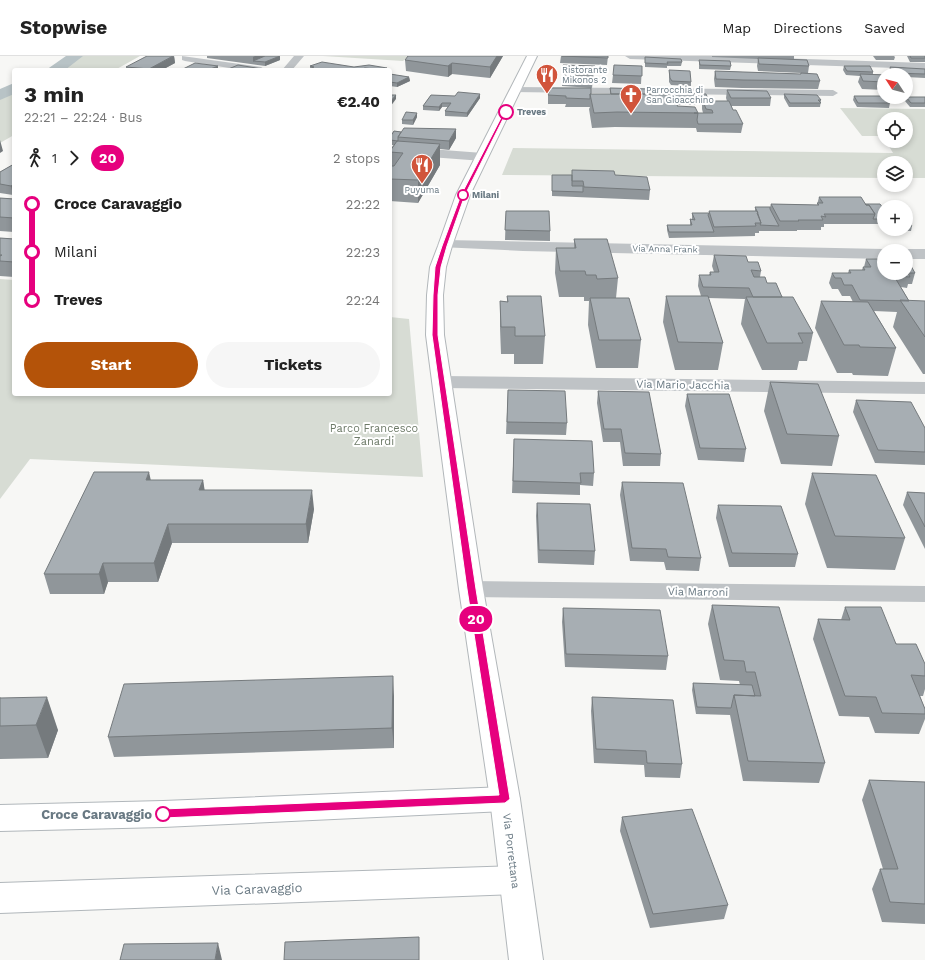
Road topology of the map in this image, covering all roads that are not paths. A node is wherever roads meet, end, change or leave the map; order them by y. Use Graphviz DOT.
graph roads {
  1 [pos="299,56"];
  2 [pos="532,56"];
  3 [pos="630,56"];
  4 [pos="185,58"];
  5 [pos="925,66"];
  6 [pos="248,68"];
  7 [pos="289,68"];
  8 [pos="516,90"];
  9 [pos="833,92"];
  10 [pos="392,150"];
  11 [pos="483,157"];
  12 [pos="446,244"];
  13 [pos="877,254"];
  14 [pos="442,382"];
  15 [pos="925,388"];
  16 [pos="471,589"];
  17 [pos="925,594"];
  18 [pos="505,799"];
  19 [pos="0,818"];
  20 [pos="515,880"];
  21 [pos="0,898"];
  22 [pos="526,960"];
  1 -- 7 [label="street"];
  2 -- 8 [label="main road, Via Porrettana"];
  3 -- 5 [label="street"];
  4 -- 6 [label="street"];
  8 -- 9 [label="street"];
  8 -- 11 [label="main road, Via Porrettana"];
  10 -- 11 [label="street"];
  11 -- 12 [label="main road, Via Porrettana"];
  12 -- 13 [label="street, Via Anna Frank"];
  12 -- 14 [label="main road, Via Porrettana"];
  14 -- 15 [label="street, Via Mario Jacchia"];
  14 -- 16 [label="main road, Via Porrettana"];
  16 -- 17 [label="street, Via Marroni"];
  16 -- 18 [label="main road, Via Porrettana"];
  18 -- 19 [label="main road"];
  18 -- 20 [label="main road, Via Porrettana"];
  20 -- 21 [label="main road, Via Caravaggio"];
  20 -- 22 [label="main road, Via Porrettana"];
}
